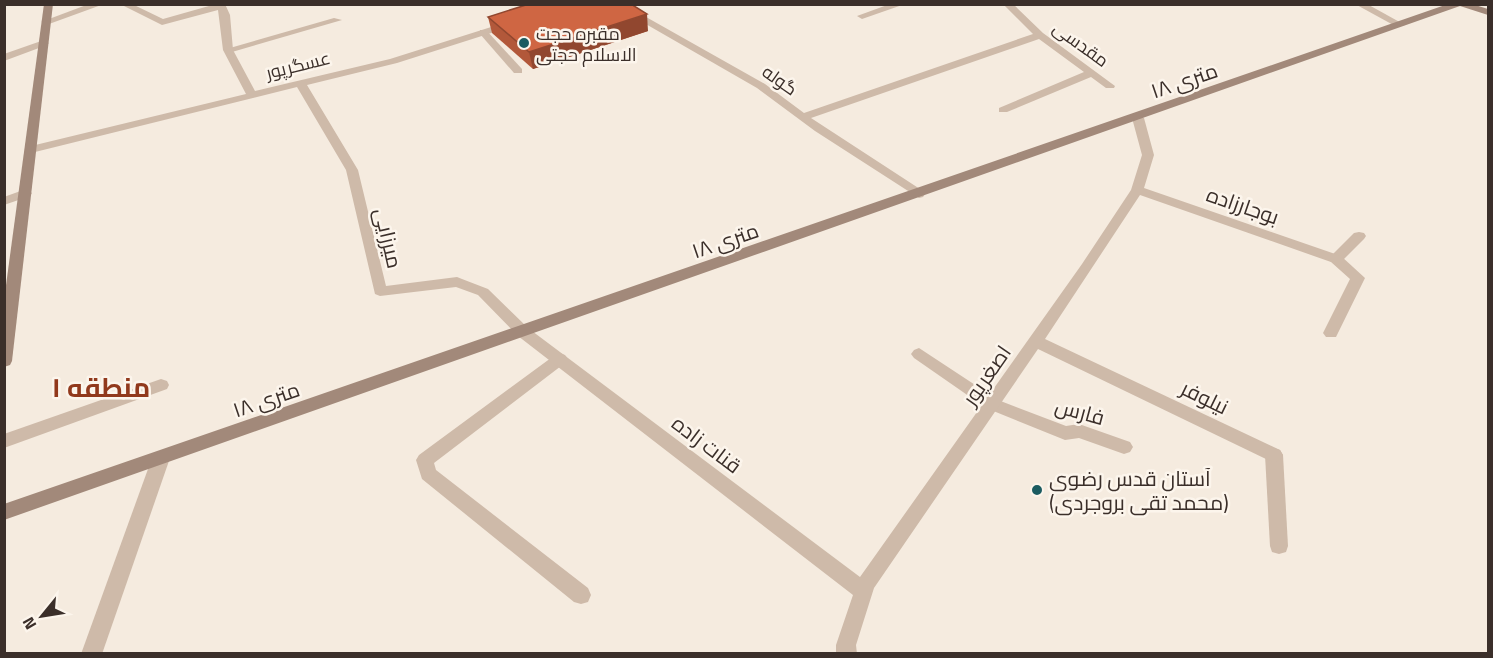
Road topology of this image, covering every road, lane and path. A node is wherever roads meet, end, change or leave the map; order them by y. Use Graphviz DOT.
graph roads {
  1 [pos="49,4"];
  2 [pos="100,4"];
  3 [pos="124,4"];
  4 [pos="615,4"];
  5 [pos="901,4"];
  6 [pos="1006,4"];
  7 [pos="1359,4"];
  8 [pos="1460,4"];
  9 [pos="221,5"];
  10 [pos="1488,12"];
  11 [pos="862,16"];
  12 [pos="526,18"];
  13 [pos="338,20"];
  14 [pos="46,22"];
  15 [pos="1400,25"];
  16 [pos="483,32"];
  17 [pos="1040,35"];
  18 [pos="44,43"];
  19 [pos="228,50"];
  20 [pos="4,58"];
  21 [pos="518,71"];
  22 [pos="1091,73"];
  23 [pos="300,83"];
  24 [pos="1110,86"];
  25 [pos="252,95"];
  26 [pos="1003,110"];
  27 [pos="803,117"];
  28 [pos="1138,118"];
  29 [pos="31,148"];
  30 [pos="1137,190"];
  31 [pos="26,193"];
  32 [pos="919,194"];
  33 [pos="4,201"];
  34 [pos="1359,236"];
  35 [pos="1336,259"];
  36 [pos="523,332"];
  37 [pos="1331,333"];
  38 [pos="1035,341"];
  39 [pos="919,354"];
  40 [pos="560,359"];
  41 [pos="4,361"];
  42 [pos="161,385"];
  43 [pos="992,404"];
  44 [pos="4,441"];
  45 [pos="1124,447"];
  46 [pos="161,458"];
  47 [pos="4,512"];
  48 [pos="1279,546"];
  49 [pos="863,591"];
  50 [pos="581,594"];
  51 [pos="847,653"];
  52 [pos="91,654"];
  1 -- 14 [label="street"];
  2 -- 14 [label="street"];
  3 -- 9 [label="street"];
  4 -- 27 [label="street, گوله"];
  5 -- 11 [label="street"];
  6 -- 17 [label="street, مقدسی"];
  7 -- 15 [label="street"];
  8 -- 10 [label="street"];
  8 -- 15 [label="street, ۱۸ متری"];
  9 -- 19 [label="street"];
  12 -- 16 [label="street, عسگرپور"];
  13 -- 19 [label="street"];
  14 -- 18 [label="street"];
  15 -- 28 [label="street, ۱۸ متری"];
  16 -- 21 [label="street"];
  16 -- 23 [label="street, عسگرپور"];
  17 -- 22 [label="street, مقدسی"];
  17 -- 27 [label="street"];
  18 -- 20 [label="street"];
  18 -- 29 [label="street"];
  19 -- 25 [label="street"];
  22 -- 24 [label="street, مقدسی"];
  22 -- 26 [label="street"];
  23 -- 25 [label="street, عسگرپور"];
  23 -- 36 [label="street, میرزایی"];
  25 -- 29 [label="street, عسگرپور"];
  27 -- 32 [label="street, گوله"];
  28 -- 30 [label="street, اصغرپور"];
  28 -- 32 [label="street, ۱۸ متری"];
  29 -- 31 [label="street"];
  30 -- 35 [label="street, بوجارزاده"];
  30 -- 38 [label="street, اصغرپور"];
  31 -- 33 [label="street"];
  31 -- 41 [label="street"];
  32 -- 36 [label="street, ۱۸ متری"];
  34 -- 35 [label="street"];
  35 -- 37 [label="street, بوجارزاده"];
  36 -- 40 [label="street, قنات زاده"];
  36 -- 46 [label="street, ۱۸ متری"];
  38 -- 43 [label="street, اصغرپور"];
  38 -- 48 [label="street, نیلوفر"];
  39 -- 43 [label="street, فارس"];
  40 -- 49 [label="street, قنات زاده"];
  40 -- 50 [label="street"];
  42 -- 44 [label="street"];
  43 -- 45 [label="street, فارس"];
  43 -- 49 [label="street, اصغرپور"];
  46 -- 47 [label="street, ۱۸ متری"];
  46 -- 52 [label="street"];
  49 -- 51 [label="street, اصغرپور"];
}
